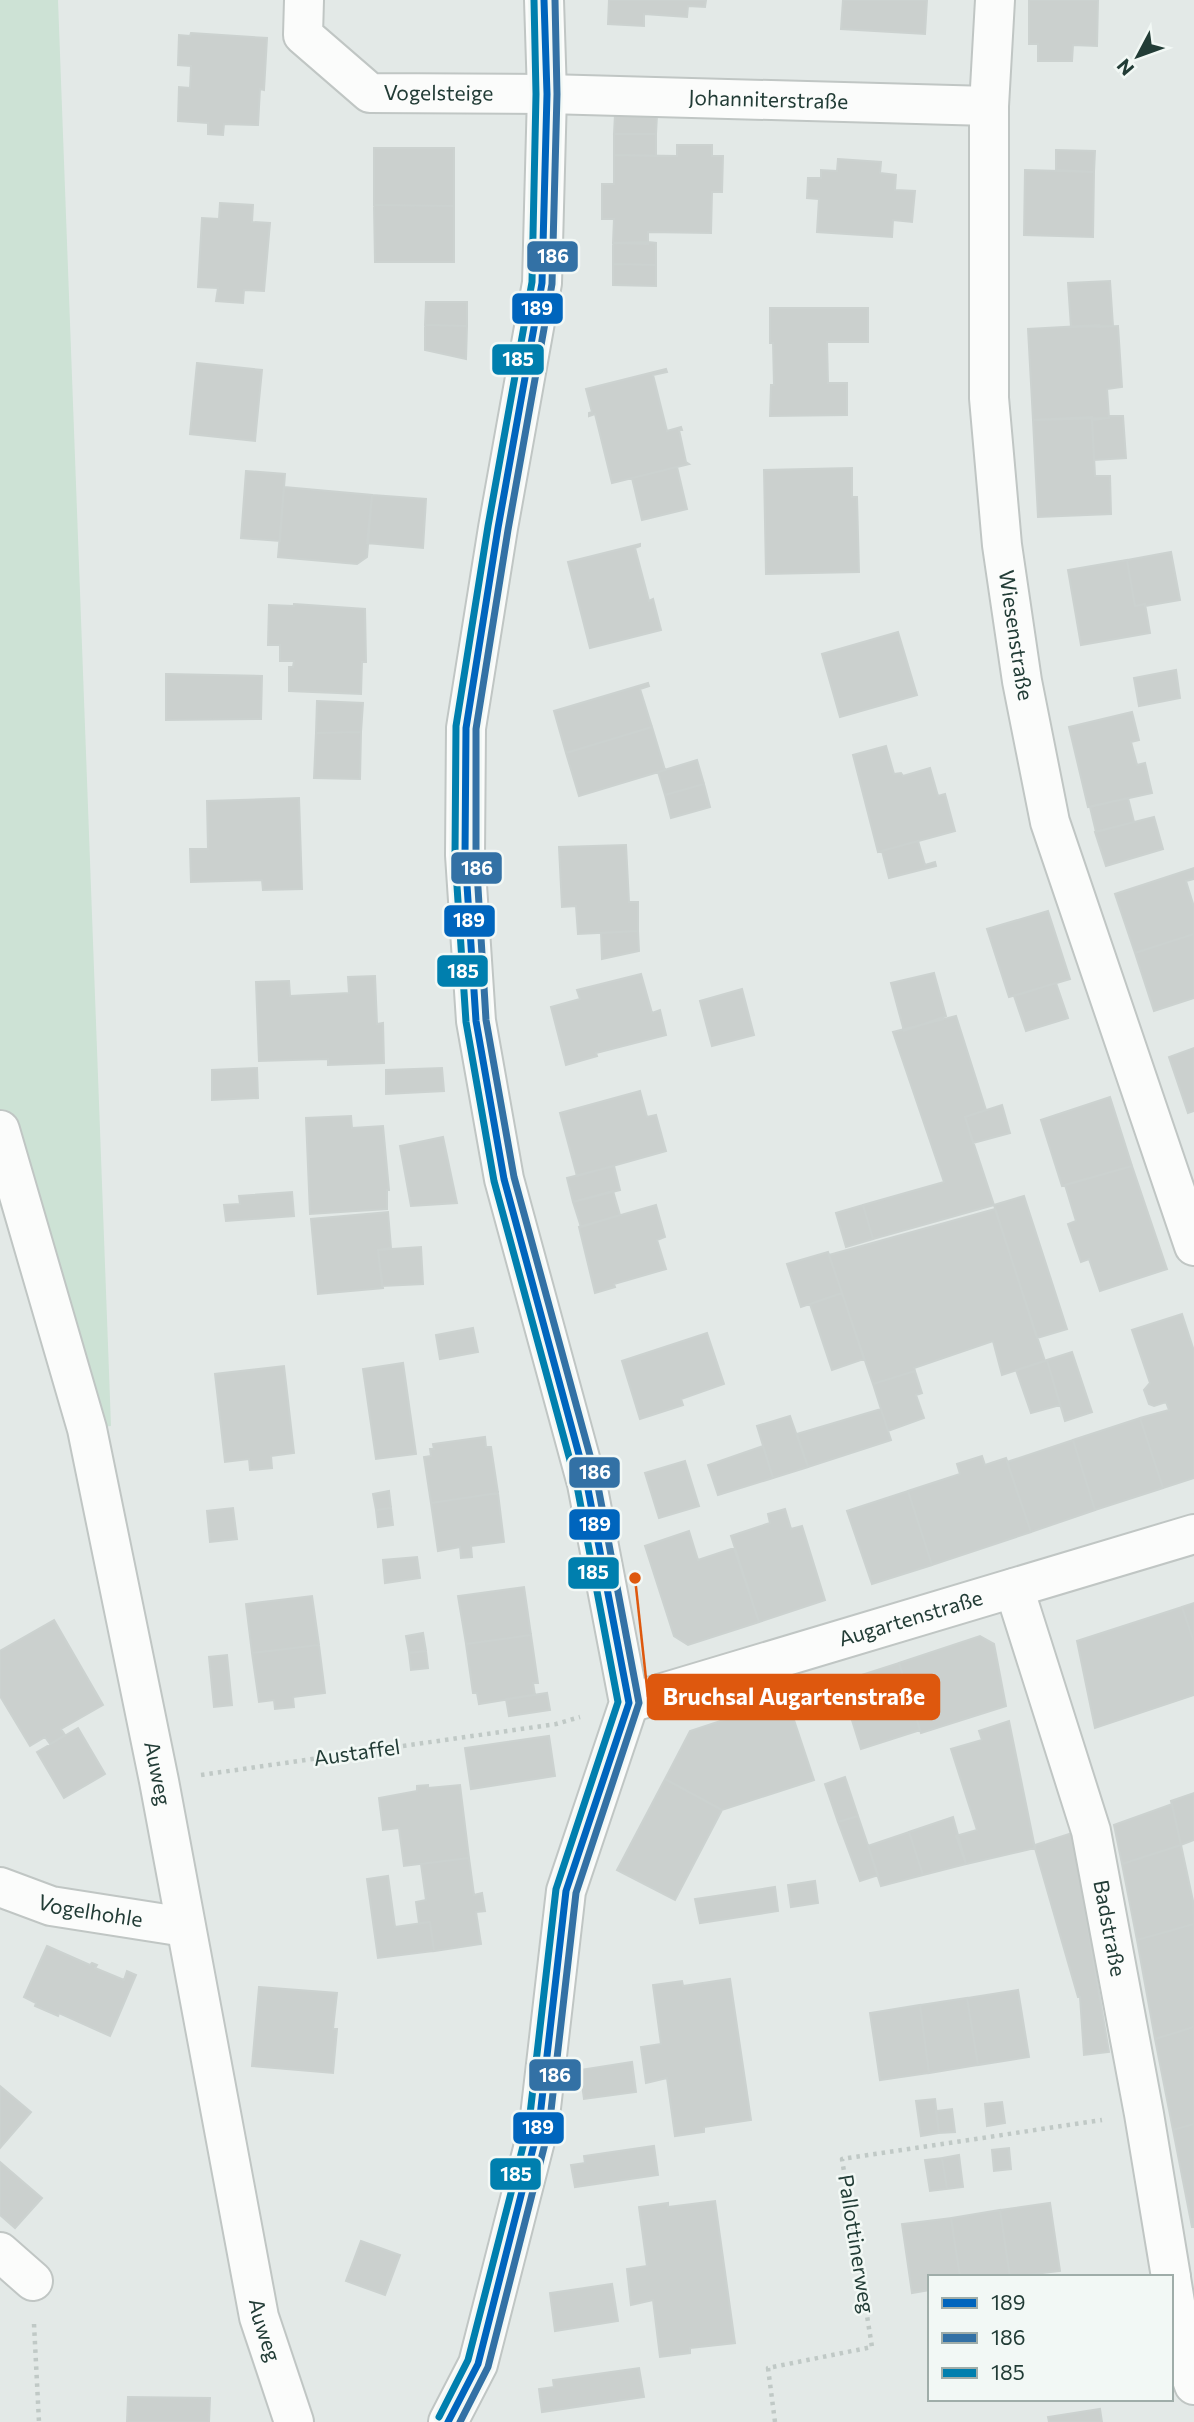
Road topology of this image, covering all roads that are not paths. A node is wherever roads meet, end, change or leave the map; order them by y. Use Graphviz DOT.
graph roads {
  1 [pos="304,0"];
  2 [pos="544,0"];
  3 [pos="995,0"];
  4 [pos="547,94"];
  5 [pos="989,106"];
  6 [pos="0,1130"];
  7 [pos="1194,1246"];
  8 [pos="1194,1534"];
  9 [pos="1014,1588"];
  10 [pos="629,1703"];
  11 [pos="0,1887"];
  12 [pos="185,1927"];
  13 [pos="0,2252"];
  14 [pos="1171,2275"];
  15 [pos="33,2281"];
  16 [pos="1173,2289"];
  17 [pos="1194,2385"];
  18 [pos="294,2422"];
  19 [pos="448,2422"];
  1 -- 4 [label="street, Vogelsteige"];
  2 -- 4 [label="street"];
  3 -- 5 [label="street, Wiesenstraße"];
  4 -- 5 [label="street, Johanniterstraße"];
  4 -- 10 [label="street"];
  5 -- 7 [label="street, Wiesenstraße"];
  6 -- 12 [label="street, Auweg"];
  8 -- 9 [label="street, Augartenstraße"];
  9 -- 10 [label="street, Augartenstraße"];
  9 -- 14 [label="street, Badstraße"];
  10 -- 19 [label="street"];
  11 -- 12 [label="street, Vogelhohle"];
  12 -- 18 [label="street, Auweg"];
  13 -- 15 [label="street"];
  16 -- 17 [label="street, Badstraße"];
}
